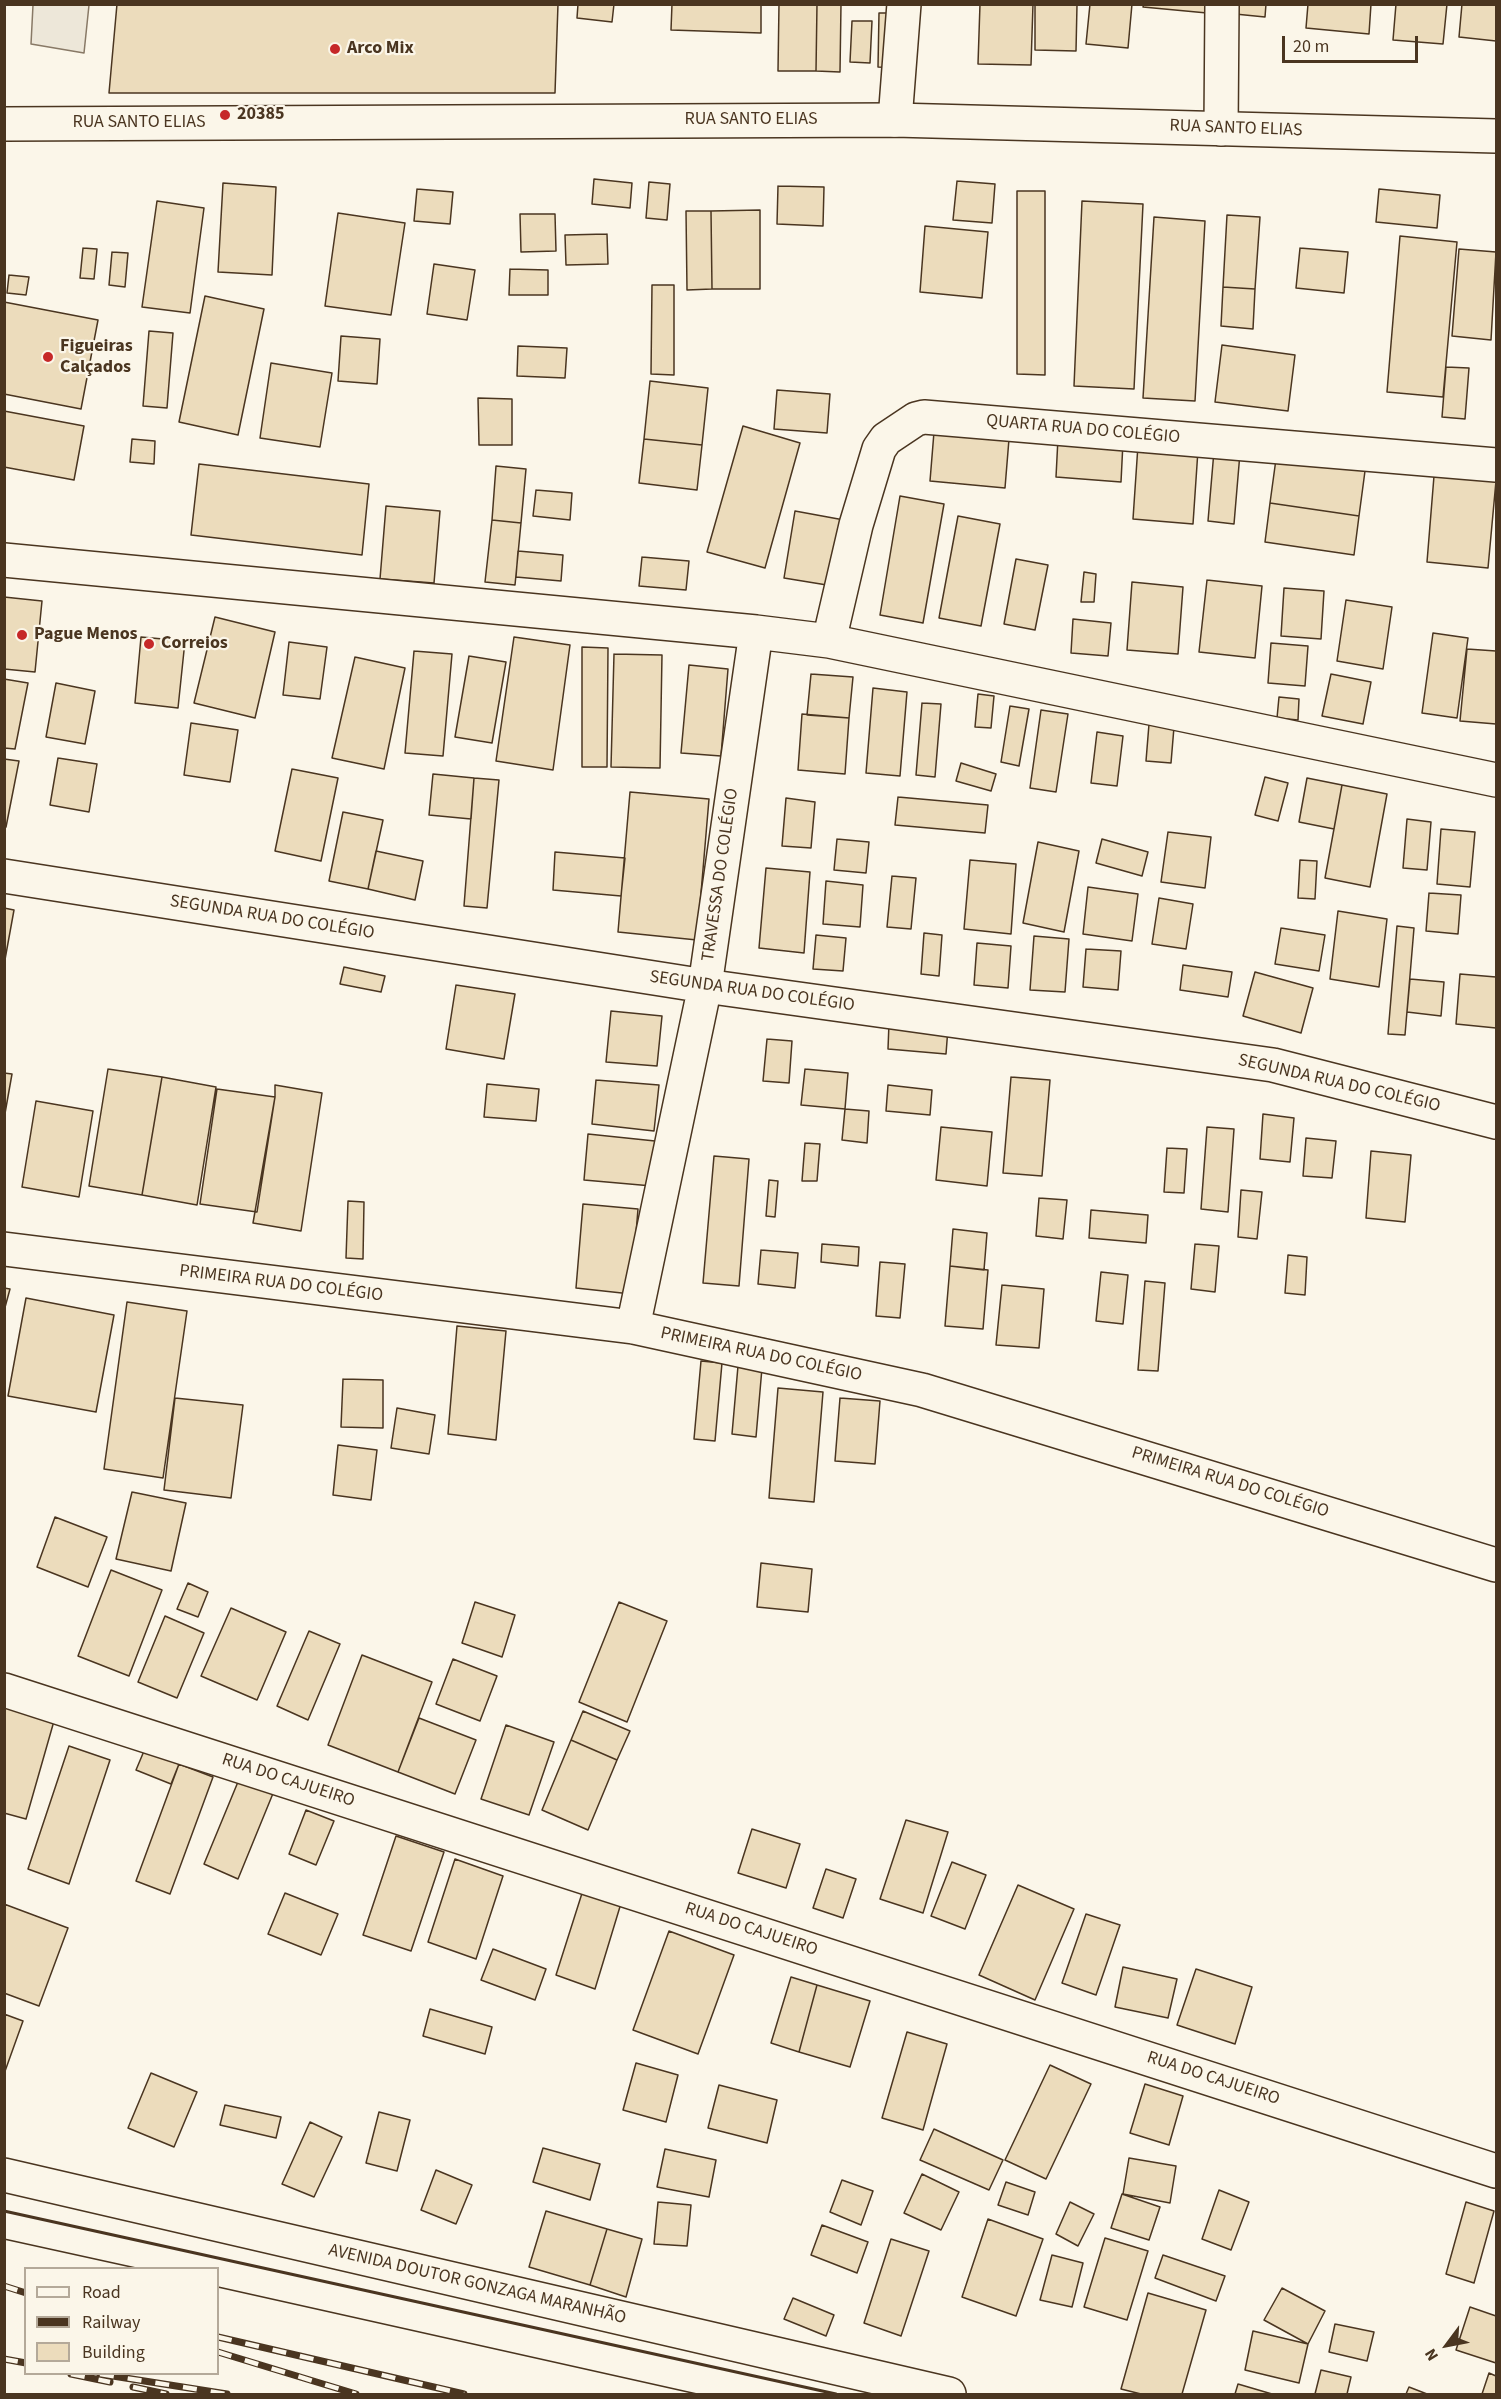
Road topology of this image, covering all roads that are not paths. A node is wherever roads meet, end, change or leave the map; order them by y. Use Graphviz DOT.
graph roads {
  1 [pos="904,4"];
  2 [pos="1222,4"];
  3 [pos="895,120"];
  4 [pos="4,124"];
  5 [pos="1221,129"];
  6 [pos="1497,136"];
  7 [pos="1497,465"];
  8 [pos="4,560"];
  9 [pos="756,632"];
  10 [pos="829,641"];
  11 [pos="1497,780"];
  12 [pos="4,876"];
  13 [pos="705,986"];
  14 [pos="1497,1122"];
  15 [pos="4,1249"];
  16 [pos="633,1327"];
  17 [pos="1497,1564"];
  18 [pos="4,1690"];
  19 [pos="1497,2171"];
  20 [pos="4,2175"];
  21 [pos="949,2394"];
  1 -- 3 [label="street"];
  2 -- 5 [label="street"];
  3 -- 4 [label="street, RUA SANTO ELIAS"];
  3 -- 5 [label="street, RUA SANTO ELIAS"];
  5 -- 6 [label="street, RUA SANTO ELIAS"];
  7 -- 10 [label="street, QUARTA RUA DO COLÉGIO"];
  8 -- 9 [label="street"];
  9 -- 10 [label="street"];
  9 -- 13 [label="street, TRAVESSA DO COLÉGIO"];
  10 -- 11 [label="street"];
  12 -- 13 [label="street, SEGUNDA RUA DO COLÉGIO"];
  13 -- 14 [label="street, SEGUNDA RUA DO COLÉGIO"];
  13 -- 16 [label="street, TRAVESSA DO COLÉGIO"];
  15 -- 16 [label="street, PRIMEIRA RUA DO COLÉGIO"];
  16 -- 17 [label="street, PRIMEIRA RUA DO COLÉGIO"];
  18 -- 19 [label="street, RUA DO CAJUEIRO"];
  20 -- 21 [label="street, AVENIDA DOUTOR GONZAGA MARANHÃO"];
}
